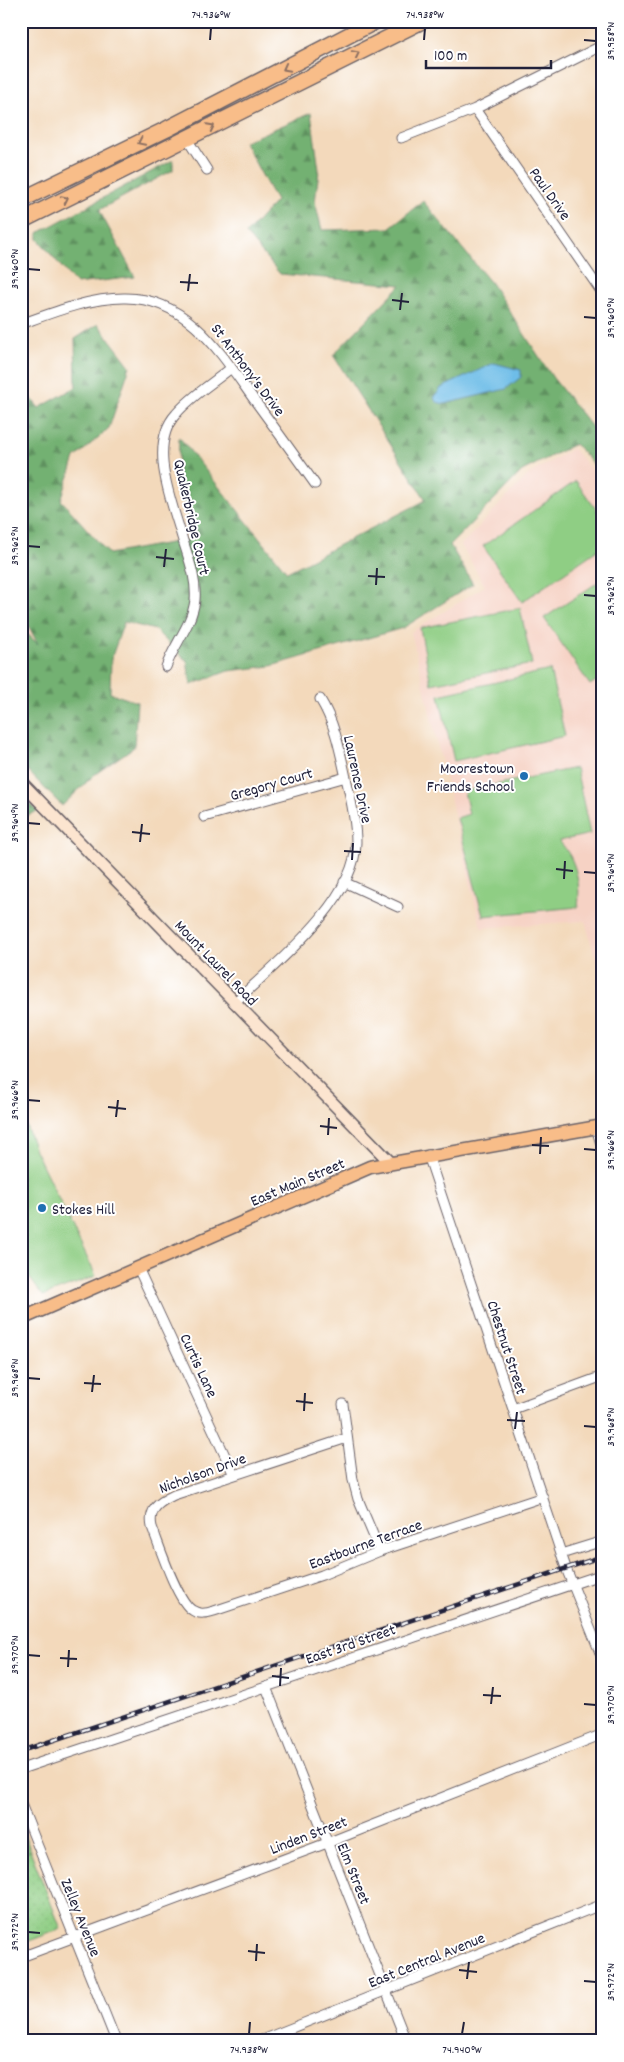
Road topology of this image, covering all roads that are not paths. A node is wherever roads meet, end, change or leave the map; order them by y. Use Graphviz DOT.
graph roads {
  1 [pos="376,21"];
  2 [pos="422,21"];
  3 [pos="603,46"];
  4 [pos="474,109"];
  5 [pos="401,138"];
  6 [pos="187,139"];
  7 [pos="207,170"];
  8 [pos="21,200"];
  9 [pos="21,221"];
  10 [pos="603,294"];
  11 [pos="21,324"];
  12 [pos="232,368"];
  13 [pos="315,484"];
  14 [pos="166,667"];
  15 [pos="320,699"];
  16 [pos="346,777"];
  17 [pos="21,782"];
  18 [pos="204,817"];
  19 [pos="344,882"];
  20 [pos="398,907"];
  21 [pos="234,1003"];
  22 [pos="599,1127"];
  23 [pos="603,1151"];
  24 [pos="428,1155"];
  25 [pos="390,1162"];
  26 [pos="138,1268"];
  27 [pos="21,1319"];
  28 [pos="603,1376"];
  29 [pos="343,1404"];
  30 [pos="513,1409"];
  31 [pos="347,1438"];
  32 [pos="234,1475"];
  33 [pos="543,1497"];
  34 [pos="603,1541"];
  35 [pos="380,1552"];
  36 [pos="561,1554"];
  37 [pos="603,1574"];
  38 [pos="572,1584"];
  39 [pos="197,1613"];
  40 [pos="603,1660"];
  41 [pos="266,1687"];
  42 [pos="603,1734"];
  43 [pos="21,1769"];
  44 [pos="21,1804"];
  45 [pos="327,1843"];
  46 [pos="603,1904"];
  47 [pos="74,1938"];
  48 [pos="21,1957"];
  49 [pos="386,1991"];
  50 [pos="116,2041"];
  51 [pos="259,2041"];
  52 [pos="406,2041"];
  1 -- 8 [label="highway, one-way"];
  6 -- 2 [label="highway, one-way"];
  3 -- 4 [label="street"];
  4 -- 5 [label="street"];
  4 -- 10 [label="street, Paul Drive"];
  6 -- 7 [label="street"];
  9 -- 6 [label="highway, one-way"];
  11 -- 12 [label="street, St Anthony's Drive"];
  12 -- 13 [label="street, St Anthony's Drive"];
  12 -- 14 [label="street, Quakerbridge Court"];
  15 -- 16 [label="street, Laurence Drive"];
  16 -- 18 [label="street, Gregory Court"];
  16 -- 19 [label="street, Laurence Drive"];
  17 -- 21 [label="main road, Mount Laurel Road"];
  19 -- 20 [label="street"];
  19 -- 21 [label="street, Laurence Drive"];
  21 -- 25 [label="main road, Mount Laurel Road"];
  22 -- 23 [label="street"];
  22 -- 24 [label="main road, East Main Street"];
  24 -- 25 [label="main road, East Main Street"];
  24 -- 30 [label="street, Chestnut Street"];
  25 -- 26 [label="main road, East Main Street"];
  26 -- 27 [label="main road, East Main Street"];
  26 -- 32 [label="street, Curtis Lane"];
  28 -- 30 [label="street"];
  29 -- 31 [label="street"];
  30 -- 33 [label="street, Chestnut Street"];
  31 -- 32 [label="street, Nicholson Drive"];
  31 -- 35 [label="street"];
  32 -- 39 [label="street, Nicholson Drive"];
  33 -- 35 [label="street, Eastbourne Terrace"];
  33 -- 36 [label="street, Chestnut Street"];
  34 -- 36 [label="street"];
  35 -- 39 [label="street, Eastbourne Terrace"];
  36 -- 38 [label="street, Chestnut Street"];
  37 -- 38 [label="street, East 3rd Street"];
  38 -- 40 [label="street, Chestnut Street"];
  38 -- 41 [label="street, East 3rd Street"];
  41 -- 43 [label="street, East 3rd Street"];
  41 -- 45 [label="street, Elm Street"];
  42 -- 45 [label="street, Linden Street"];
  44 -- 47 [label="street, Zelley Avenue"];
  45 -- 47 [label="street, Linden Street"];
  45 -- 49 [label="street, Elm Street"];
  46 -- 49 [label="street, East Central Avenue"];
  47 -- 48 [label="street, Linden Street"];
  47 -- 50 [label="street, Zelley Avenue"];
  49 -- 51 [label="street, East Central Avenue"];
  49 -- 52 [label="street, Elm Street"];
}
